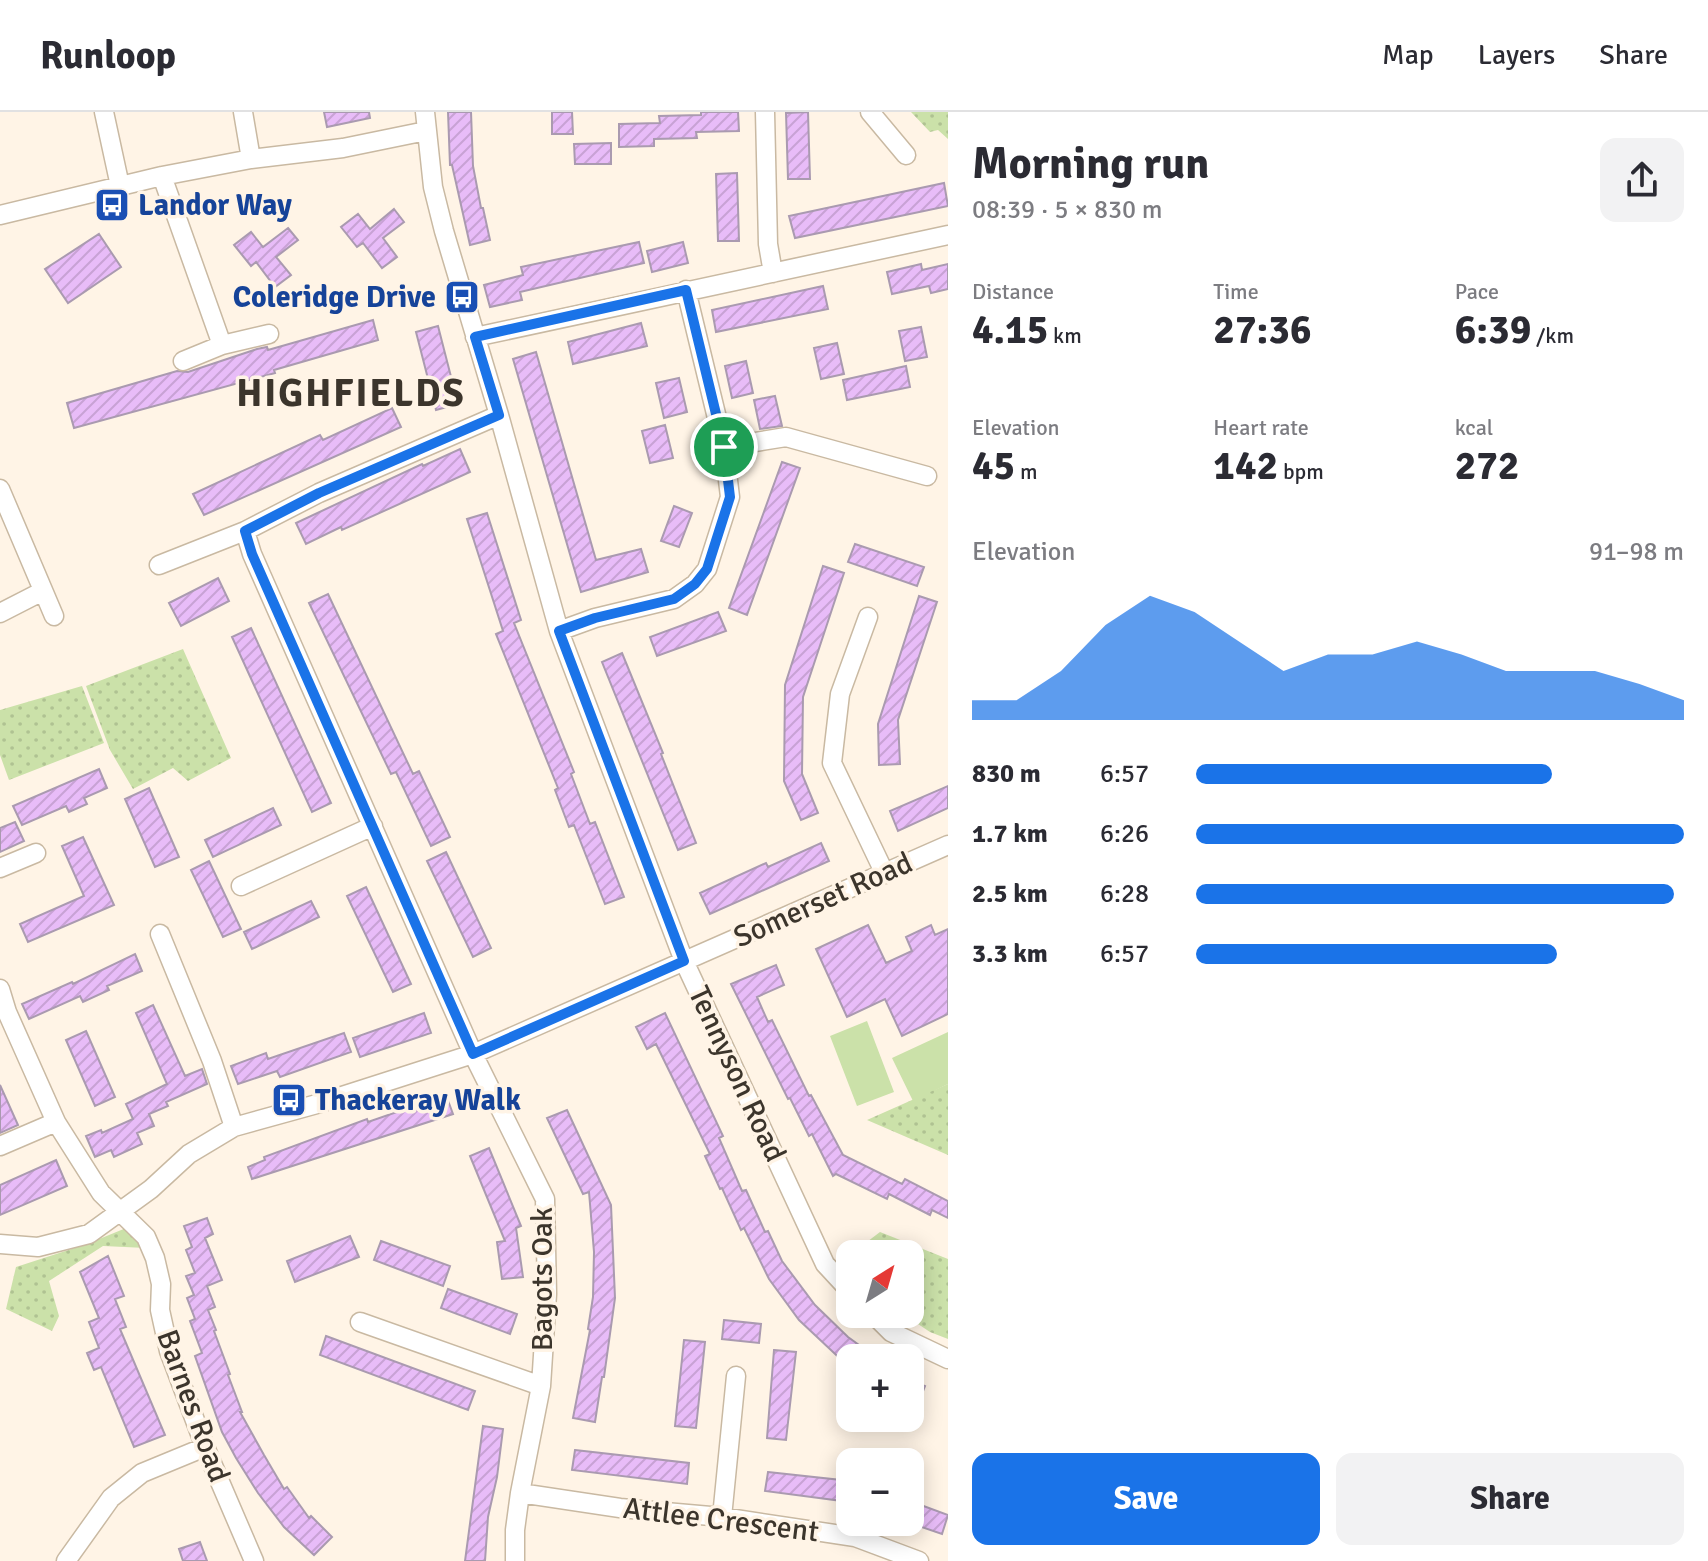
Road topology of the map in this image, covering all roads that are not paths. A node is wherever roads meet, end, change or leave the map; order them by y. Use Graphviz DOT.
graph roads {
  1 [pos="104,112"];
  2 [pos="243,112"];
  3 [pos="765,112"];
  4 [pos="870,112"];
  5 [pos="426,121"];
  6 [pos="906,155"];
  7 [pos="251,159"];
  8 [pos="162,176"];
  9 [pos="120,186"];
  10 [pos="0,215"];
  11 [pos="948,235"];
  12 [pos="773,273"];
  13 [pos="686,290"];
  14 [pos="269,334"];
  15 [pos="475,337"];
  16 [pos="222,345"];
  17 [pos="183,361"];
  18 [pos="499,415"];
  19 [pos="724,447"];
  20 [pos="927,476"];
  21 [pos="0,489"];
  22 [pos="245,531"];
  23 [pos="159,565"];
  24 [pos="43,591"];
  25 [pos="0,613"];
  26 [pos="54,616"];
  27 [pos="868,617"];
  28 [pos="559,631"];
  29 [pos="373,826"];
  30 [pos="948,845"];
  31 [pos="36,853"];
  32 [pos="0,868"];
  33 [pos="885,874"];
  34 [pos="241,886"];
  35 [pos="160,934"];
  36 [pos="684,961"];
  37 [pos="0,989"];
  38 [pos="3,1014"];
  39 [pos="473,1054"];
  40 [pos="56,1122"];
  41 [pos="234,1127"];
  42 [pos="0,1146"];
  43 [pos="120,1210"];
  44 [pos="0,1244"];
  45 [pos="836,1276"];
  46 [pos="360,1322"];
  47 [pos="887,1328"];
  48 [pos="948,1359"];
  49 [pos="736,1376"];
  50 [pos="541,1386"];
  51 [pos="205,1447"];
  52 [pos="520,1493"];
  53 [pos="722,1517"];
  54 [pos="66,1561"];
  55 [pos="254,1561"];
  56 [pos="515,1561"];
  57 [pos="919,1561"];
  1 -- 9 [label="street"];
  2 -- 7 [label="street"];
  3 -- 12 [label="street"];
  4 -- 6 [label="street"];
  5 -- 7 [label="street"];
  5 -- 15 [label="street, Tennyson Road"];
  7 -- 8 [label="street"];
  8 -- 9 [label="street"];
  8 -- 16 [label="street"];
  9 -- 10 [label="street"];
  11 -- 12 [label="street"];
  12 -- 13 [label="street"];
  13 -- 15 [label="street"];
  13 -- 19 [label="street"];
  14 -- 16 [label="street"];
  15 -- 18 [label="street, Tennyson Road"];
  16 -- 17 [label="street"];
  18 -- 22 [label="street"];
  18 -- 28 [label="street, Tennyson Road"];
  19 -- 20 [label="street"];
  19 -- 28 [label="street"];
  21 -- 24 [label="street"];
  22 -- 23 [label="street"];
  22 -- 29 [label="street, Bagots Oak"];
  24 -- 25 [label="street"];
  24 -- 26 [label="street"];
  27 -- 33 [label="street"];
  28 -- 36 [label="street, Tennyson Road"];
  29 -- 34 [label="street"];
  29 -- 39 [label="street, Bagots Oak"];
  30 -- 33 [label="street, Somerset Road"];
  31 -- 32 [label="street"];
  33 -- 36 [label="street, Somerset Road"];
  35 -- 41 [label="street"];
  36 -- 39 [label="street, Somerset Road"];
  36 -- 45 [label="street, Tennyson Road"];
  37 -- 38 [label="street, Barnes Road"];
  38 -- 40 [label="street, Barnes Road"];
  39 -- 41 [label="street, Somerset Road"];
  39 -- 50 [label="street, Bagots Oak"];
  40 -- 42 [label="street"];
  40 -- 43 [label="street, Barnes Road"];
  41 -- 43 [label="street, Somerset Road"];
  43 -- 44 [label="street, Somerset Road"];
  43 -- 51 [label="street, Barnes Road"];
  46 -- 50 [label="street"];
  47 -- 48 [label="street"];
  49 -- 53 [label="street"];
  50 -- 52 [label="street, Bagots Oak"];
  51 -- 54 [label="street"];
  51 -- 55 [label="street, Barnes Road"];
  52 -- 53 [label="street, Attlee Crescent"];
  52 -- 56 [label="street, Bagots Oak"];
  53 -- 57 [label="street, Attlee Crescent"];
}
